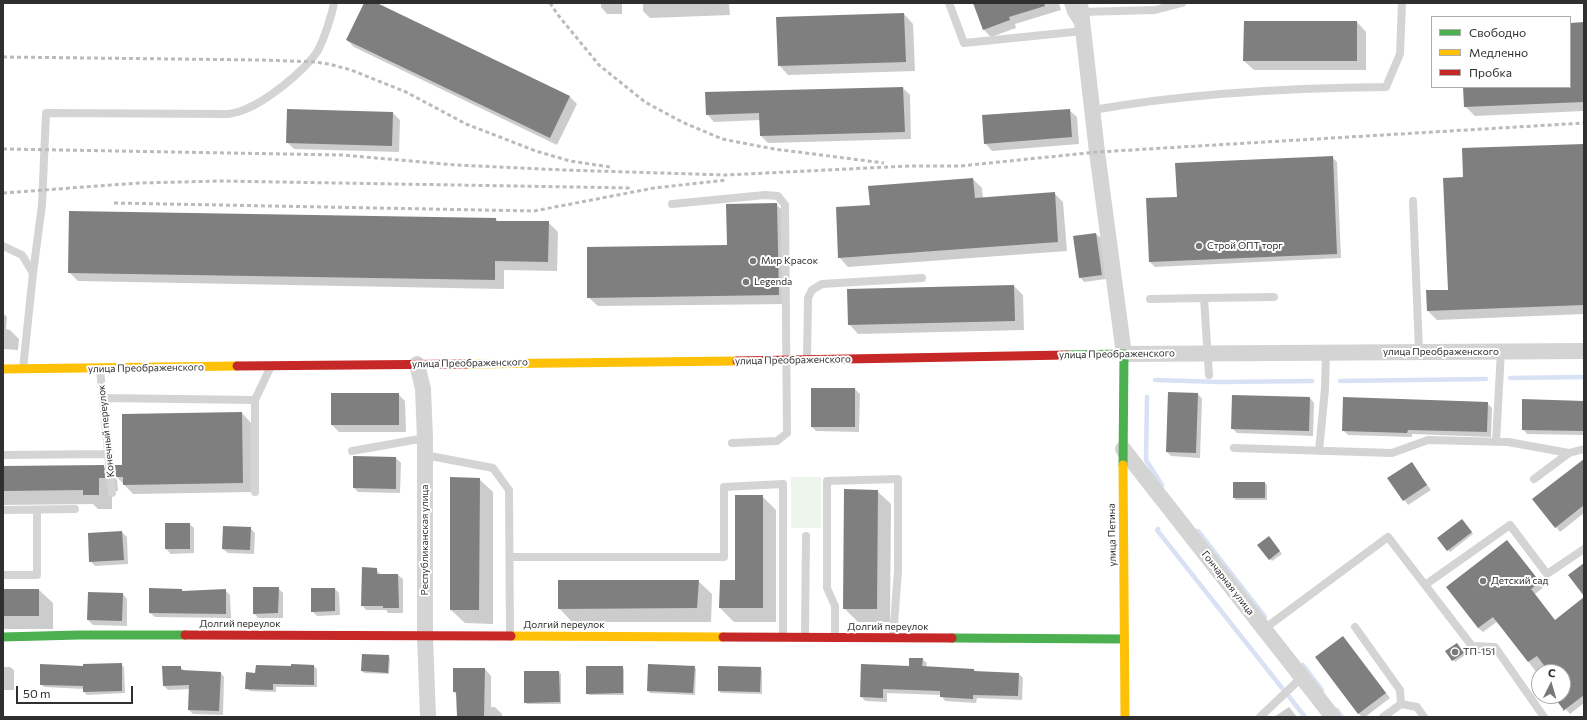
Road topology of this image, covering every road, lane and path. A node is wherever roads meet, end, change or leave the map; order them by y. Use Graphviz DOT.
graph roads {
  1 [pos="334,3"];
  2 [pos="949,3"];
  3 [pos="1182,3"];
  4 [pos="1402,3"];
  5 [pos="1076,6"];
  6 [pos="1083,31"];
  7 [pos="1093,110"];
  8 [pos="1413,201"];
  9 [pos="672,204"];
  10 [pos="3,246"];
  11 [pos="33,273"];
  12 [pos="922,278"];
  13 [pos="1274,297"];
  14 [pos="1204,298"];
  15 [pos="1150,299"];
  16 [pos="1419,351"];
  17 [pos="1501,351"];
  18 [pos="1584,351"];
  19 [pos="1326,352"];
  20 [pos="1208,353"];
  21 [pos="1124,354"];
  22 [pos="786,360"];
  23 [pos="807,360"];
  24 [pos="417,364"];
  25 [pos="271,366"];
  26 [pos="3,369"];
  27 [pos="100,369"];
  28 [pos="23,370"];
  29 [pos="1209,376"];
  30 [pos="103,398"];
  31 [pos="254,400"];
  32 [pos="425,438"];
  33 [pos="1496,442"];
  34 [pos="732,443"];
  35 [pos="1234,448"];
  36 [pos="1122,449"];
  37 [pos="1584,449"];
  38 [pos="352,451"];
  39 [pos="1319,451"];
  40 [pos="1569,453"];
  41 [pos="108,454"];
  42 [pos="3,455"];
  43 [pos="425,455"];
  44 [pos="1534,479"];
  45 [pos="255,492"];
  46 [pos="112,493"];
  47 [pos="75,509"];
  48 [pos="3,510"];
  49 [pos="37,510"];
  50 [pos="806,536"];
  51 [pos="1584,550"];
  52 [pos="510,557"];
  53 [pos="3,575"];
  54 [pos="1425,585"];
  55 [pos="1355,627"];
  56 [pos="1264,629"];
  57 [pos="425,636"];
  58 [pos="510,636"];
  59 [pos="3,637"];
  60 [pos="783,637"];
  61 [pos="805,637"];
  62 [pos="835,638"];
  63 [pos="892,638"];
  64 [pos="1124,639"];
  65 [pos="1302,677"];
  66 [pos="1401,704"];
  67 [pos="428,717"];
  68 [pos="1125,717"];
  69 [pos="1260,717"];
  70 [pos="1333,717"];
  71 [pos="1383,717"];
  72 [pos="1424,717"];
  73 [pos="1544,717"];
  1 -- 11 [label="lane"];
  2 -- 6 [label="lane"];
  3 -- 5 [label="lane"];
  4 -- 7 [label="lane"];
  5 -- 6 [label="street"];
  6 -- 7 [label="street"];
  7 -- 21 [label="street"];
  8 -- 16 [label="lane"];
  9 -- 22 [label="lane"];
  10 -- 11 [label="lane"];
  11 -- 28 [label="lane"];
  12 -- 23 [label="lane"];
  13 -- 14 [label="lane"];
  14 -- 15 [label="lane"];
  14 -- 20 [label="lane"];
  16 -- 17 [label="street, улица Преображенского"];
  16 -- 19 [label="street, улица Преображенского"];
  17 -- 18 [label="street, улица Преображенского"];
  17 -- 33 [label="lane"];
  19 -- 20 [label="street, улица Преображенского"];
  19 -- 39 [label="lane"];
  20 -- 21 [label="street, улица Преображенского"];
  20 -- 29 [label="lane"];
  21 -- 23 [label="street, улица Преображенского"];
  21 -- 36 [label="street, улица Петина"];
  22 -- 23 [label="street, улица Преображенского"];
  22 -- 24 [label="street, улица Преображенского"];
  22 -- 34 [label="lane"];
  24 -- 25 [label="street, улица Преображенского"];
  24 -- 32 [label="street, Республиканская улица"];
  25 -- 27 [label="street, улица Преображенского"];
  25 -- 31 [label="lane"];
  26 -- 28 [label="street, улица Преображенского"];
  27 -- 28 [label="street, улица Преображенского"];
  27 -- 30 [label="lane, Конечный переулок"];
  30 -- 31 [label="lane"];
  30 -- 41 [label="lane, Конечный переулок"];
  31 -- 45 [label="lane"];
  32 -- 38 [label="lane"];
  32 -- 43 [label="street, Республиканская улица"];
  33 -- 39 [label="lane"];
  33 -- 40 [label="lane"];
  35 -- 39 [label="lane"];
  36 -- 56 [label="street, Гончарная улица"];
  36 -- 64 [label="street, улица Петина"];
  37 -- 40 [label="lane"];
  40 -- 44 [label="lane"];
  41 -- 42 [label="lane"];
  41 -- 46 [label="lane, Конечный переулок"];
  43 -- 52 [label="lane"];
  43 -- 57 [label="street, Республиканская улица"];
  47 -- 49 [label="lane"];
  48 -- 49 [label="lane"];
  49 -- 53 [label="lane"];
  50 -- 61 [label="lane"];
  51 -- 54 [label="lane"];
  52 -- 58 [label="lane"];
  52 -- 60 [label="lane"];
  54 -- 56 [label="lane"];
  54 -- 73 [label="lane"];
  55 -- 66 [label="lane"];
  56 -- 65 [label="street, Гончарная улица"];
  57 -- 58 [label="street, Долгий переулок"];
  57 -- 59 [label="street, Долгий переулок"];
  57 -- 67 [label="street, Республиканская улица"];
  58 -- 60 [label="street, Долгий переулок"];
  60 -- 61 [label="street, Долгий переулок"];
  61 -- 62 [label="street, Долгий переулок"];
  62 -- 63 [label="street, Долгий переулок"];
  62 -- 63 [label="lane"];
  63 -- 64 [label="street, Долгий переулок"];
  64 -- 68 [label="street, улица Петина"];
  65 -- 69 [label="lane"];
  65 -- 70 [label="street, Гончарная улица"];
  66 -- 71 [label="lane"];
  66 -- 72 [label="lane"];
}
